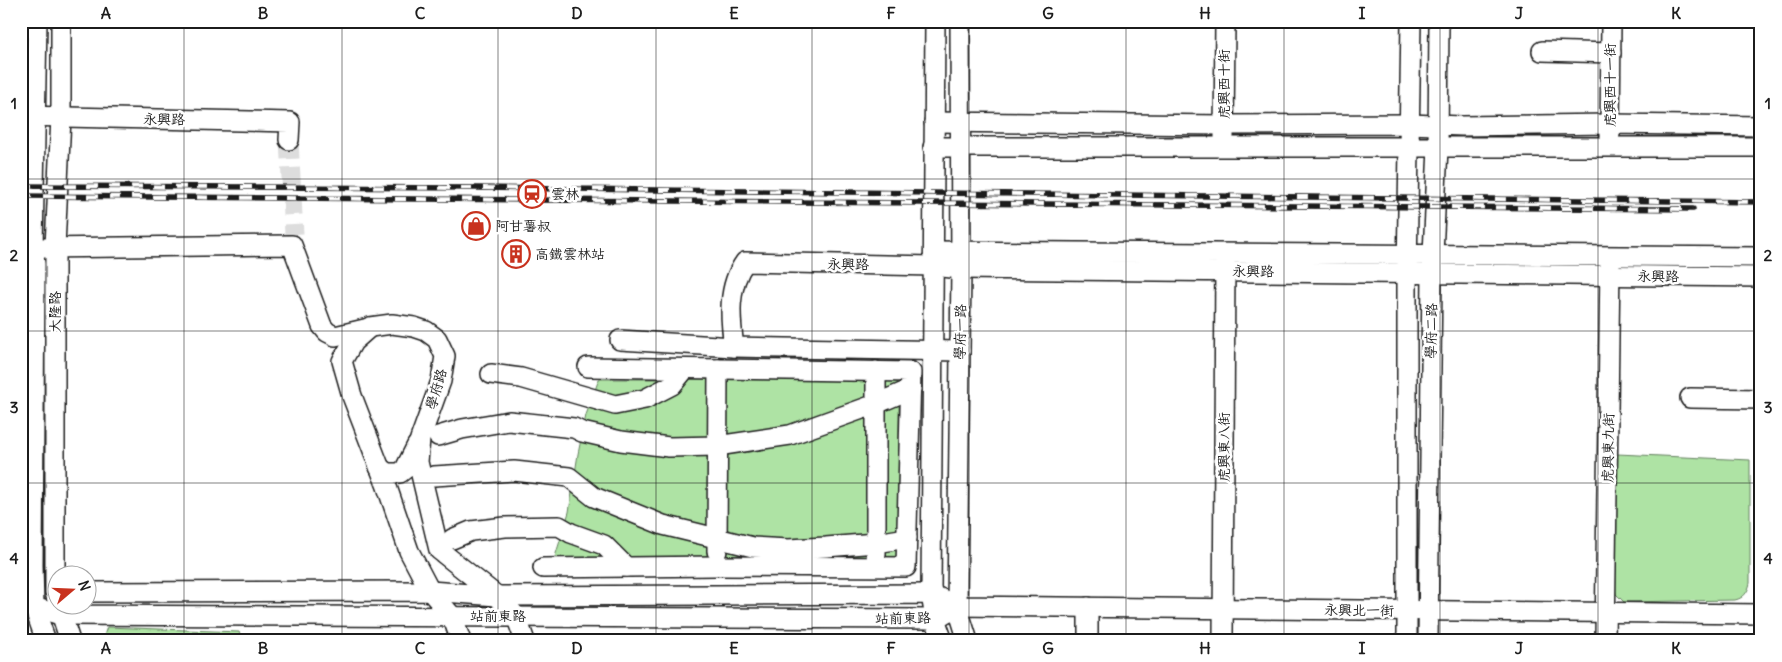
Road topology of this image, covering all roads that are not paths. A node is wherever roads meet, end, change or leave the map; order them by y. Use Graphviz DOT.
graph roads {
  1 [pos="37,21"];
  2 [pos="61,21"];
  3 [pos="935,21"];
  4 [pos="960,21"];
  5 [pos="1224,21"];
  6 [pos="1411,21"];
  7 [pos="1438,21"];
  8 [pos="1611,21"];
  9 [pos="1542,51"];
  10 [pos="1611,53"];
  11 [pos="29,116"];
  12 [pos="61,117"];
  13 [pos="934,122"];
  14 [pos="960,122"];
  15 [pos="1409,124"];
  16 [pos="1610,124"];
  17 [pos="1224,125"];
  18 [pos="1438,126"];
  19 [pos="1761,126"];
  20 [pos="28,137"];
  21 [pos="60,137"];
  22 [pos="289,140"];
  23 [pos="933,147"];
  24 [pos="959,147"];
  25 [pos="1224,148"];
  26 [pos="1408,148"];
  27 [pos="1438,148"];
  28 [pos="1610,148"];
  29 [pos="1761,148"];
  30 [pos="55,255"];
  31 [pos="1408,255"];
  32 [pos="28,256"];
  33 [pos="1434,256"];
  34 [pos="1610,256"];
  35 [pos="1761,257"];
  36 [pos="934,259"];
  37 [pos="960,260"];
  38 [pos="1225,262"];
  39 [pos="1407,274"];
  40 [pos="1432,274"];
  41 [pos="1610,276"];
  42 [pos="1761,277"];
  43 [pos="370,328"];
  44 [pos="620,340"];
  45 [pos="734,347"];
  46 [pos="934,350"];
  47 [pos="960,351"];
  48 [pos="588,367"];
  49 [pos="685,369"];
  50 [pos="718,369"];
  51 [pos="876,371"];
  52 [pos="491,374"];
  53 [pos="911,389"];
  54 [pos="1690,398"];
  55 [pos="1761,398"];
  56 [pos="876,404"];
  57 [pos="429,438"];
  58 [pos="717,446"];
  59 [pos="379,467"];
  60 [pos="434,476"];
  61 [pos="907,538"];
  62 [pos="452,539"];
  63 [pos="717,539"];
  64 [pos="876,543"];
  65 [pos="58,564"];
  66 [pos="716,566"];
  67 [pos="626,567"];
  68 [pos="876,567"];
  69 [pos="543,568"];
  70 [pos="430,591"];
  71 [pos="98,592"];
  72 [pos="931,594"];
  73 [pos="498,596"];
  74 [pos="98,603"];
  75 [pos="48,604"];
  76 [pos="956,606"];
  77 [pos="1088,607"];
  78 [pos="1223,608"];
  79 [pos="28,609"];
  80 [pos="1407,610"];
  81 [pos="1428,610"];
  82 [pos="1605,612"];
  83 [pos="62,614"];
  84 [pos="1761,614"];
  85 [pos="452,616"];
  86 [pos="516,616"];
  87 [pos="935,620"];
  88 [pos="46,641"];
  89 [pos="70,641"];
  90 [pos="461,641"];
  91 [pos="525,641"];
  92 [pos="943,641"];
  93 [pos="968,641"];
  94 [pos="1088,641"];
  95 [pos="1223,641"];
  96 [pos="1407,641"];
  97 [pos="1428,641"];
  98 [pos="1605,641"];
  1 -- 11 [label="street, 大隆路"];
  2 -- 12 [label="street, 大隆路"];
  3 -- 13 [label="street, 學府一路"];
  4 -- 14 [label="street, 學府一路"];
  5 -- 17 [label="street, 虎興西十街"];
  6 -- 15 [label="street, 學府二路"];
  7 -- 18 [label="street, 學府二路"];
  8 -- 10 [label="street, 虎興西十一街"];
  9 -- 10 [label="street"];
  10 -- 16 [label="street, 虎興西十一街"];
  11 -- 12 [label="street, 永興路"];
  11 -- 20 [label="street, 大隆路"];
  12 -- 21 [label="street, 大隆路"];
  12 -- 22 [label="street, 永興路"];
  13 -- 14 [label="street"];
  13 -- 23 [label="street, 學府一路"];
  14 -- 17 [label="street"];
  14 -- 24 [label="street, 學府一路"];
  15 -- 17 [label="street"];
  15 -- 18 [label="street"];
  15 -- 26 [label="street, 學府二路"];
  16 -- 18 [label="street"];
  16 -- 19 [label="street"];
  16 -- 28 [label="street, 虎興西十一街"];
  17 -- 25 [label="street, 虎興西十街"];
  18 -- 27 [label="street, 學府二路"];
  20 -- 21 [label="street"];
  20 -- 32 [label="street, 大隆路"];
  21 -- 30 [label="street, 大隆路"];
  23 -- 24 [label="street"];
  23 -- 36 [label="street, 學府一路"];
  24 -- 25 [label="street"];
  24 -- 37 [label="street, 學府一路"];
  25 -- 26 [label="street"];
  26 -- 27 [label="street"];
  26 -- 31 [label="street, 學府二路"];
  27 -- 28 [label="street"];
  27 -- 33 [label="street, 學府二路"];
  28 -- 29 [label="street"];
  30 -- 32 [label="street"];
  30 -- 43 [label="street, 學府路"];
  30 -- 65 [label="street, 大隆路"];
  31 -- 33 [label="street, 永興路"];
  31 -- 38 [label="street, 永興路"];
  31 -- 39 [label="street, 學府二路"];
  32 -- 79 [label="street, 大隆路"];
  33 -- 34 [label="street, 永興路"];
  33 -- 40 [label="street, 學府二路"];
  34 -- 35 [label="street, 永興路"];
  34 -- 41 [label="street, 虎興東九街"];
  36 -- 37 [label="street, 永興路"];
  36 -- 45 [label="street, 永興路"];
  36 -- 46 [label="street, 學府一路"];
  37 -- 38 [label="street, 永興路"];
  37 -- 47 [label="street, 學府一路"];
  38 -- 39 [label="street, 永興路"];
  38 -- 78 [label="street, 虎興東八街"];
  39 -- 40 [label="street, 永興路"];
  39 -- 80 [label="street, 學府二路"];
  40 -- 41 [label="street, 永興路"];
  40 -- 81 [label="street, 學府二路"];
  41 -- 42 [label="street, 永興路"];
  41 -- 82 [label="street, 虎興東九街"];
  43 -- 57 [label="street, 學府路"];
  43 -- 59 [label="street"];
  44 -- 45 [label="street"];
  45 -- 46 [label="street"];
  46 -- 47 [label="street"];
  46 -- 72 [label="street, 學府一路"];
  47 -- 76 [label="street, 學府一路"];
  48 -- 49 [label="street"];
  49 -- 50 [label="street"];
  49 -- 52 [label="street"];
  50 -- 51 [label="street"];
  50 -- 58 [label="street"];
  51 -- 53 [label="street"];
  51 -- 56 [label="street"];
  53 -- 56 [label="street"];
  53 -- 61 [label="street"];
  54 -- 55 [label="street"];
  56 -- 58 [label="street"];
  56 -- 64 [label="street"];
  57 -- 58 [label="street"];
  57 -- 59 [label="street"];
  57 -- 73 [label="street, 學府路"];
  58 -- 63 [label="street"];
  59 -- 70 [label="street"];
  60 -- 63 [label="street"];
  61 -- 64 [label="street"];
  61 -- 68 [label="street"];
  62 -- 67 [label="street"];
  63 -- 64 [label="street"];
  63 -- 66 [label="street"];
  64 -- 68 [label="street"];
  66 -- 67 [label="street"];
  66 -- 68 [label="street"];
  67 -- 69 [label="street"];
  70 -- 71 [label="street, 站前東路"];
  70 -- 73 [label="street, 站前東路"];
  70 -- 85 [label="street"];
  72 -- 73 [label="street, 站前東路"];
  72 -- 76 [label="street, 站前東路"];
  72 -- 87 [label="street, 學府一路"];
  73 -- 86 [label="street, 學府路"];
  74 -- 85 [label="street, 站前東路"];
  75 -- 79 [label="street, 站前東路"];
  76 -- 77 [label="street, 永興北一街"];
  76 -- 87 [label="street, 站前東路"];
  76 -- 93 [label="street, 學府一路"];
  77 -- 78 [label="street, 永興北一街"];
  77 -- 94 [label="street"];
  78 -- 80 [label="street, 永興北一街"];
  78 -- 95 [label="street, 虎興東八街"];
  79 -- 88 [label="street, 大隆路"];
  80 -- 81 [label="street, 永興北一街"];
  80 -- 96 [label="street, 學府二路"];
  81 -- 82 [label="street, 永興北一街"];
  81 -- 97 [label="street, 學府二路"];
  82 -- 84 [label="street, 永興北一街"];
  82 -- 98 [label="street, 虎興東九街"];
  83 -- 89 [label="street, 大隆路"];
  85 -- 86 [label="street, 站前東路"];
  85 -- 90 [label="street"];
  86 -- 87 [label="street, 站前東路"];
  86 -- 91 [label="street, 學府路"];
  87 -- 92 [label="street, 學府一路"];
}
